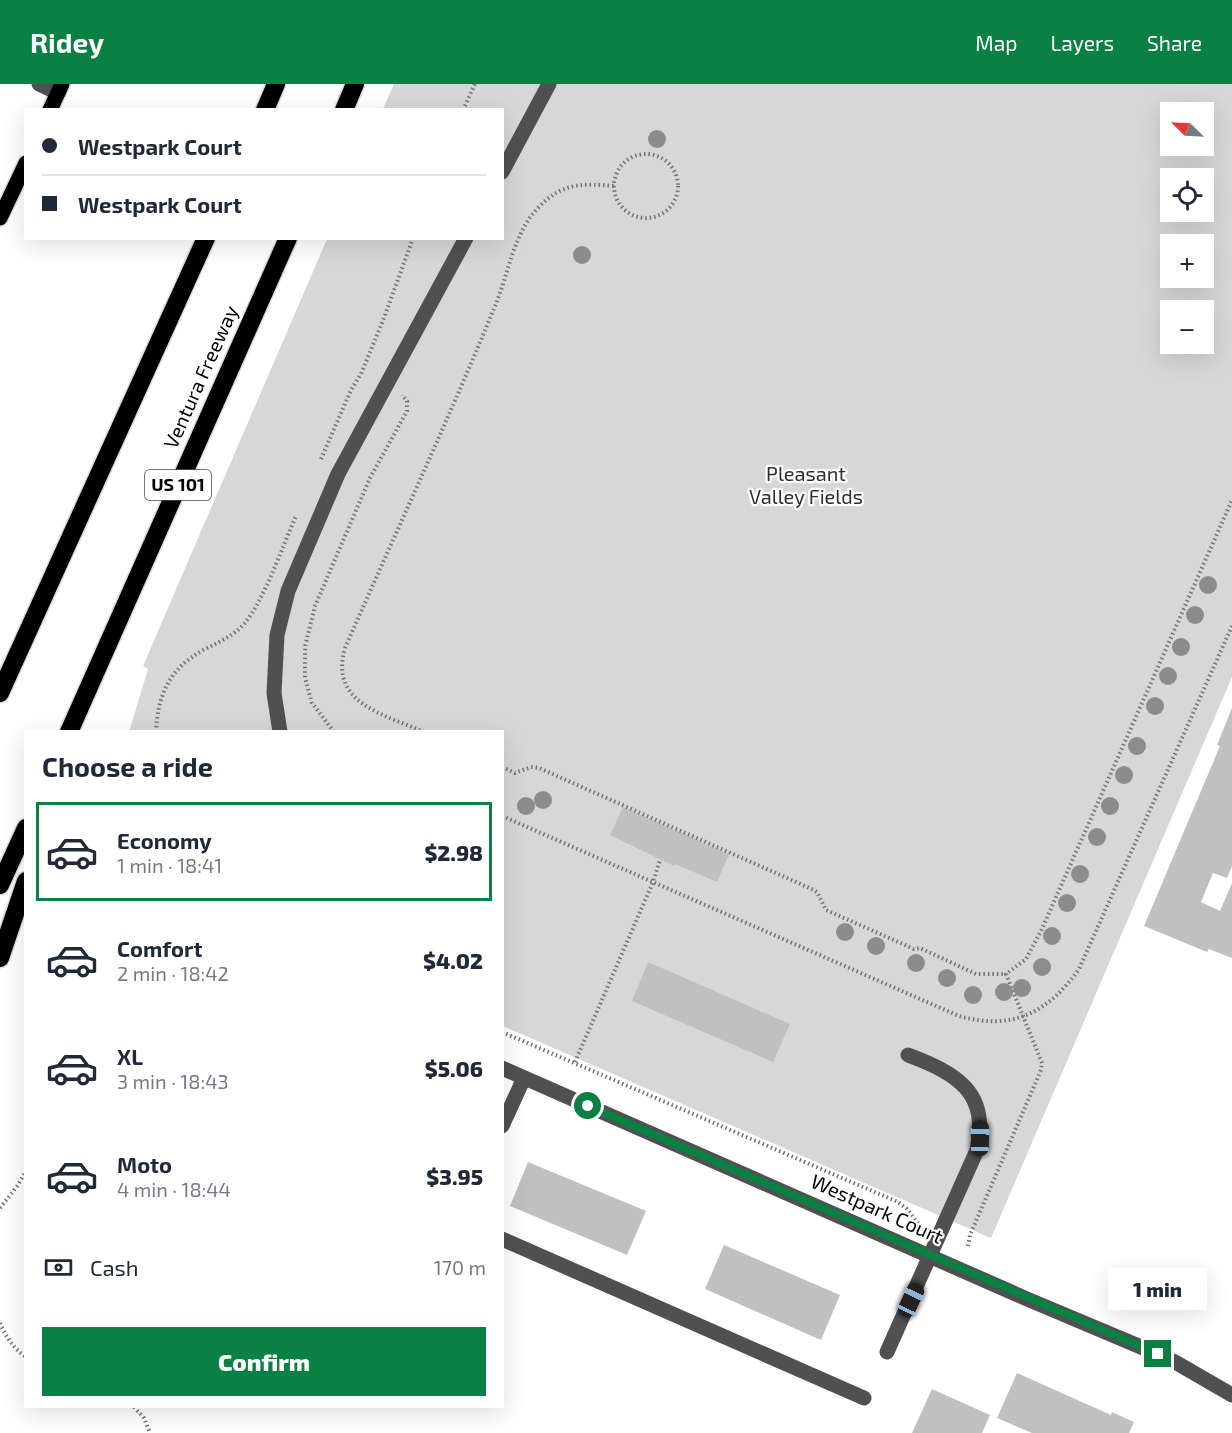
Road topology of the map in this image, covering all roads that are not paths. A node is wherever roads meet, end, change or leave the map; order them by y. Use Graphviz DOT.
graph roads {
  1 [pos="39,84"];
  2 [pos="276,84"];
  3 [pos="355,84"];
  4 [pos="549,84"];
  5 [pos="60,88"];
  6 [pos="51,108"];
  7 [pos="266,108"];
  8 [pos="345,108"];
  9 [pos="24,167"];
  10 [pos="504,168"];
  11 [pos="0,218"];
  12 [pos="205,240"];
  13 [pos="287,240"];
  14 [pos="465,240"];
  15 [pos="93,678"];
  16 [pos="0,693"];
  17 [pos="70,730"];
  18 [pos="76,730"];
  19 [pos="279,730"];
  20 [pos="24,832"];
  21 [pos="0,885"];
  22 [pos="24,887"];
  23 [pos="0,958"];
  24 [pos="908,1055"];
  25 [pos="504,1069"];
  26 [pos="524,1078"];
  27 [pos="504,1122"];
  28 [pos="504,1240"];
  29 [pos="931,1256"];
  30 [pos="887,1352"];
  31 [pos="1232,1395"];
  32 [pos="864,1398"];
  1 -- 5 [label="street"];
  2 -- 7 [label="highway"];
  3 -- 8 [label="highway"];
  4 -- 10 [label="street"];
  5 -- 6 [label="main road"];
  9 -- 11 [label="main road"];
  12 -- 16 [label="highway"];
  13 -- 15 [label="highway, Ventura Freeway / US 101"];
  14 -- 19 [label="street"];
  15 -- 17 [label="highway, Ventura Freeway / US 101"];
  15 -- 18 [label="highway"];
  20 -- 21 [label="highway"];
  22 -- 23 [label="highway"];
  24 -- 29 [label="street"];
  25 -- 26 [label="street, Westpark Court"];
  26 -- 27 [label="street"];
  26 -- 29 [label="street, Westpark Court"];
  28 -- 32 [label="street"];
  29 -- 30 [label="street"];
  29 -- 31 [label="street, Westpark Court"];
}
